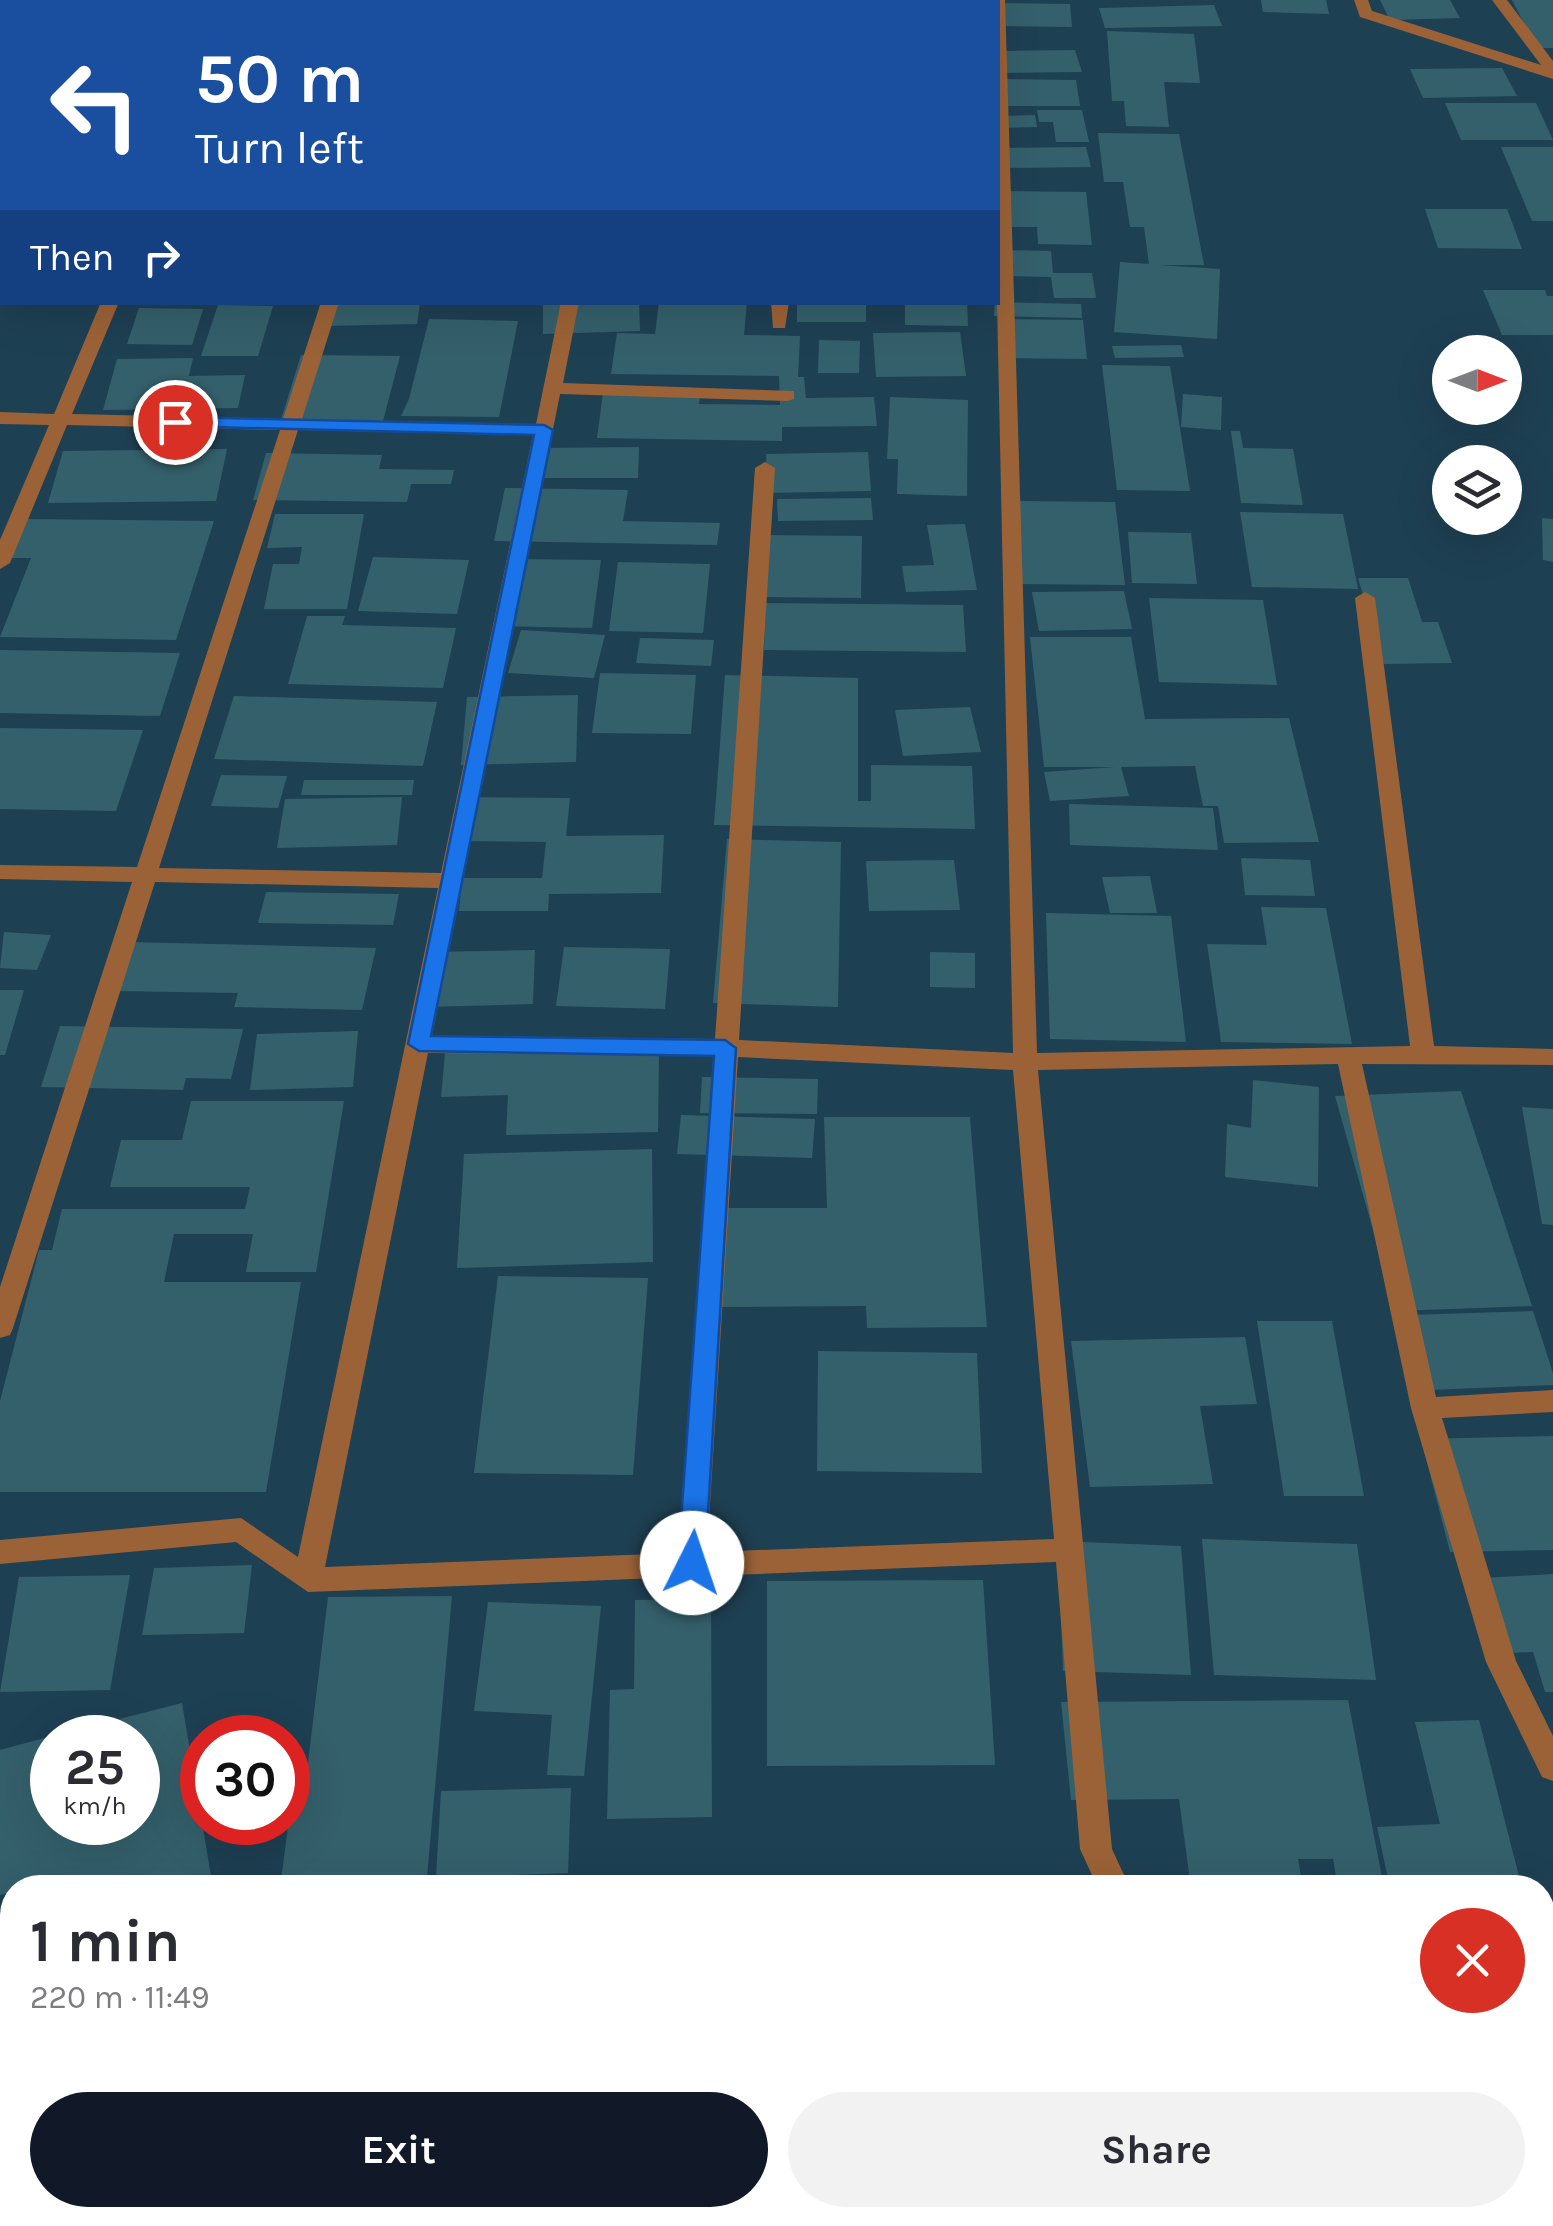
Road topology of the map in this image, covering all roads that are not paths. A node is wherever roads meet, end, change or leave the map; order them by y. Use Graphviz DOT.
graph roads {
  1 [pos="1361,0"];
  2 [pos="1499,0"];
  3 [pos="1553,72"];
  4 [pos="1000,82"];
  5 [pos="109,305"];
  6 [pos="329,305"];
  7 [pos="569,305"];
  8 [pos="780,305"];
  9 [pos="778,324"];
  10 [pos="553,388"];
  11 [pos="786,395"];
  12 [pos="0,418"];
  13 [pos="60,420"];
  14 [pos="290,424"];
  15 [pos="544,430"];
  16 [pos="765,468"];
  17 [pos="6,534"];
  18 [pos="0,563"];
  19 [pos="1364,598"];
  20 [pos="0,872"];
  21 [pos="145,874"];
  22 [pos="452,881"];
  23 [pos="419,1044"];
  24 [pos="725,1048"];
  25 [pos="1423,1054"];
  26 [pos="1348,1056"];
  27 [pos="1553,1057"];
  28 [pos="1024,1062"];
  29 [pos="0,1328"];
  30 [pos="1553,1401"];
  31 [pos="1425,1408"];
  32 [pos="1068,1550"];
  33 [pos="0,1552"];
  34 [pos="692,1563"];
  35 [pos="308,1580"];
  36 [pos="1553,1767"];
  37 [pos="1108,1875"];
  1 -- 3 [label="street"];
  2 -- 3 [label="street"];
  4 -- 28 [label="street"];
  5 -- 13 [label="street"];
  6 -- 14 [label="street"];
  7 -- 10 [label="street"];
  8 -- 9 [label="street"];
  10 -- 11 [label="street"];
  10 -- 15 [label="street"];
  12 -- 13 [label="street"];
  13 -- 14 [label="street"];
  13 -- 17 [label="street"];
  14 -- 15 [label="street"];
  14 -- 21 [label="street"];
  15 -- 22 [label="street"];
  16 -- 24 [label="street"];
  17 -- 18 [label="street"];
  19 -- 25 [label="street"];
  20 -- 21 [label="street"];
  21 -- 22 [label="street"];
  21 -- 29 [label="street"];
  22 -- 23 [label="street"];
  23 -- 24 [label="street"];
  23 -- 35 [label="street"];
  24 -- 28 [label="street"];
  24 -- 34 [label="street"];
  25 -- 26 [label="street"];
  25 -- 27 [label="street"];
  26 -- 28 [label="street"];
  26 -- 31 [label="street"];
  28 -- 32 [label="street"];
  30 -- 31 [label="street"];
  31 -- 36 [label="street"];
  32 -- 34 [label="street"];
  32 -- 37 [label="street"];
  33 -- 35 [label="street"];
  34 -- 35 [label="street"];
}
